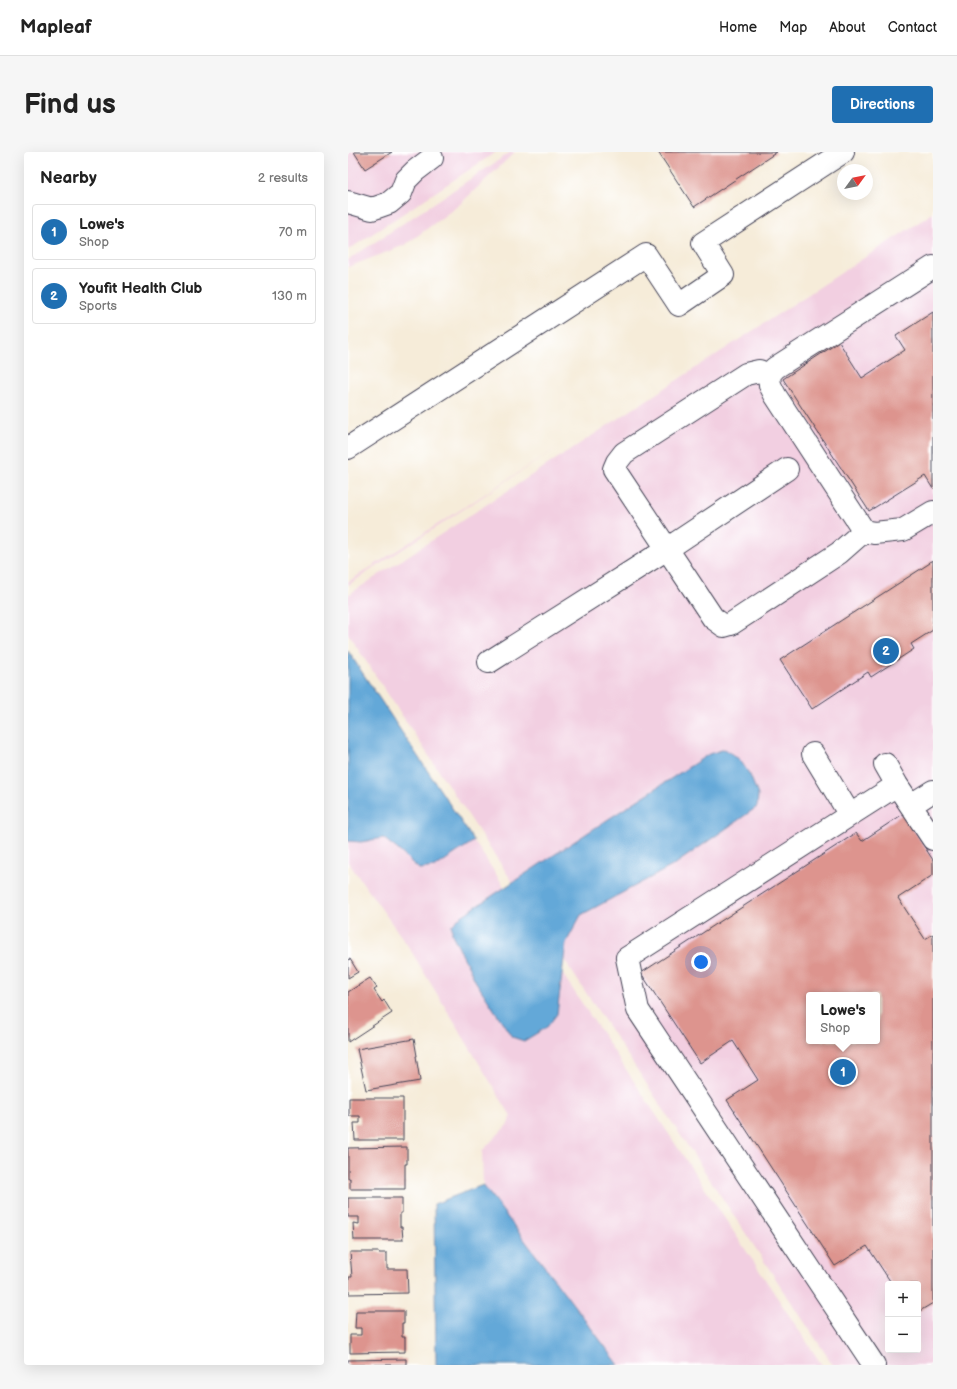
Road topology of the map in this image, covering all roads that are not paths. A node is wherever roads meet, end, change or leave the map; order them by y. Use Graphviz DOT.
graph roads {
  1 [pos="843,152"];
  2 [pos="433,154"];
  3 [pos="348,202"];
  4 [pos="933,268"];
  5 [pos="769,375"];
  6 [pos="348,448"];
  7 [pos="787,469"];
  8 [pos="933,512"];
  9 [pos="864,531"];
  10 [pos="667,549"];
  11 [pos="489,662"];
  12 [pos="813,754"];
  13 [pos="885,764"];
  14 [pos="897,785"];
  15 [pos="933,791"];
  16 [pos="911,805"];
  17 [pos="850,815"];
  18 [pos="933,839"];
  19 [pos="874,1365"];
  1 -- 6 [label="lane"];
  2 -- 3 [label="lane"];
  4 -- 5 [label="lane"];
  5 -- 9 [label="lane"];
  5 -- 10 [label="lane"];
  7 -- 10 [label="lane"];
  8 -- 9 [label="lane"];
  9 -- 10 [label="lane"];
  10 -- 11 [label="lane"];
  12 -- 17 [label="lane"];
  13 -- 14 [label="lane"];
  14 -- 16 [label="lane"];
  14 -- 17 [label="lane"];
  15 -- 16 [label="lane"];
  16 -- 18 [label="lane"];
  17 -- 19 [label="lane"];
}
